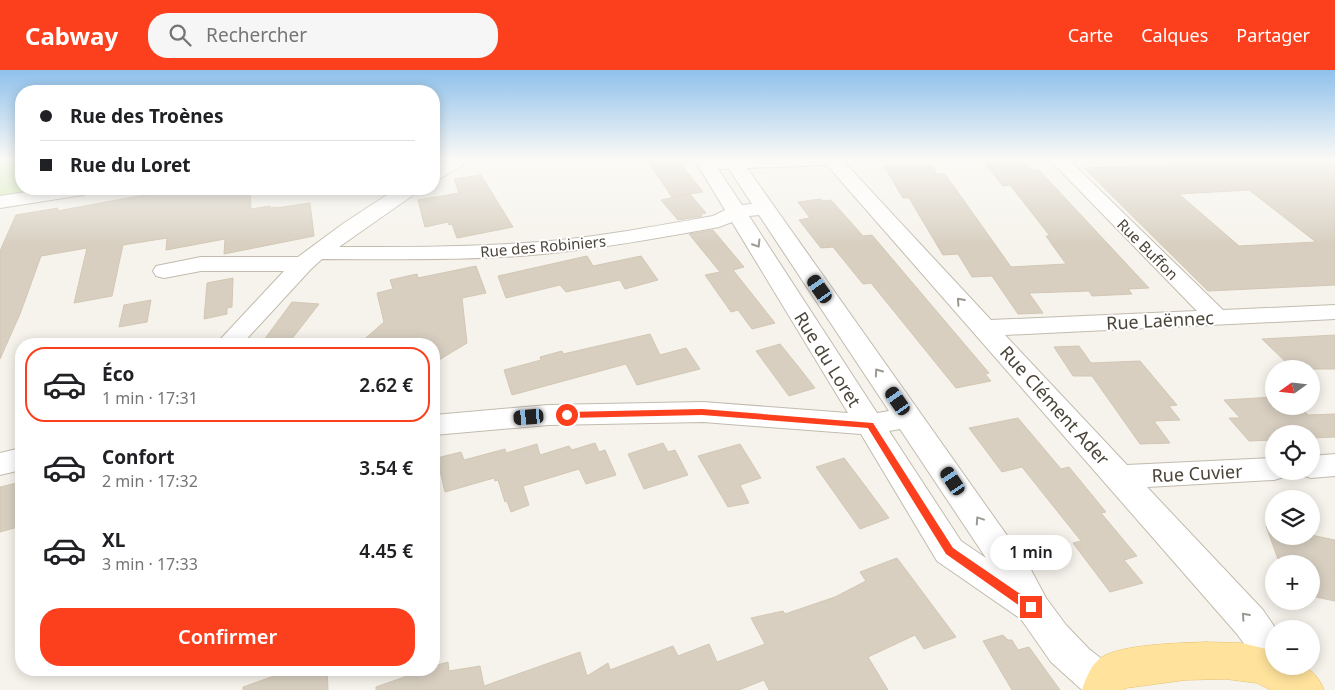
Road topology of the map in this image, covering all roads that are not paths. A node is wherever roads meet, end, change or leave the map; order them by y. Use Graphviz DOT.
graph roads {
  1 [pos="728,188"];
  2 [pos="745,188"];
  3 [pos="857,188"];
  4 [pos="1087,188"];
  5 [pos="45,195"];
  6 [pos="400,195"];
  7 [pos="0,202"];
  8 [pos="765,208"];
  9 [pos="736,212"];
  10 [pos="310,258"];
  11 [pos="164,271"];
  12 [pos="1335,312"];
  13 [pos="1218,318"];
  14 [pos="985,328"];
  15 [pos="234,338"];
  16 [pos="909,417"];
  17 [pos="440,424"];
  18 [pos="870,425"];
  19 [pos="15,460"];
  20 [pos="0,464"];
  21 [pos="1265,469"];
  22 [pos="1120,477"];
  23 [pos="1031,607"];
  24 [pos="1293,676"];
  25 [pos="1103,687"];
  1 -- 9 [label="street, Rue du Loret"];
  2 -- 8 [label="street"];
  14 -- 3 [label="street, Rue Clément Ader, one-way"];
  4 -- 13 [label="street, Rue Buffon"];
  5 -- 7 [label="street"];
  6 -- 10 [label="street"];
  8 -- 9 [label="street, Rue des Robiniers"];
  16 -- 8 [label="street, one-way"];
  9 -- 10 [label="street, Rue des Robiniers"];
  9 -- 18 [label="street, Rue du Loret, one-way"];
  10 -- 11 [label="street, Rue des Robiniers"];
  10 -- 15 [label="street"];
  12 -- 13 [label="street, Rue Laënnec"];
  13 -- 14 [label="street, Rue Laënnec"];
  14 -- 22 [label="street, Rue Clément Ader"];
  16 -- 18 [label="street"];
  23 -- 16 [label="street, one-way"];
  17 -- 18 [label="street"];
  18 -- 23 [label="street, Rue du Loret"];
  19 -- 20 [label="street"];
  21 -- 22 [label="street, Rue Cuvier"];
  24 -- 22 [label="street, Rue Clément Ader, one-way"];
  23 -- 25 [label="street"];
  24 -- 25 [label="main road"];
}
